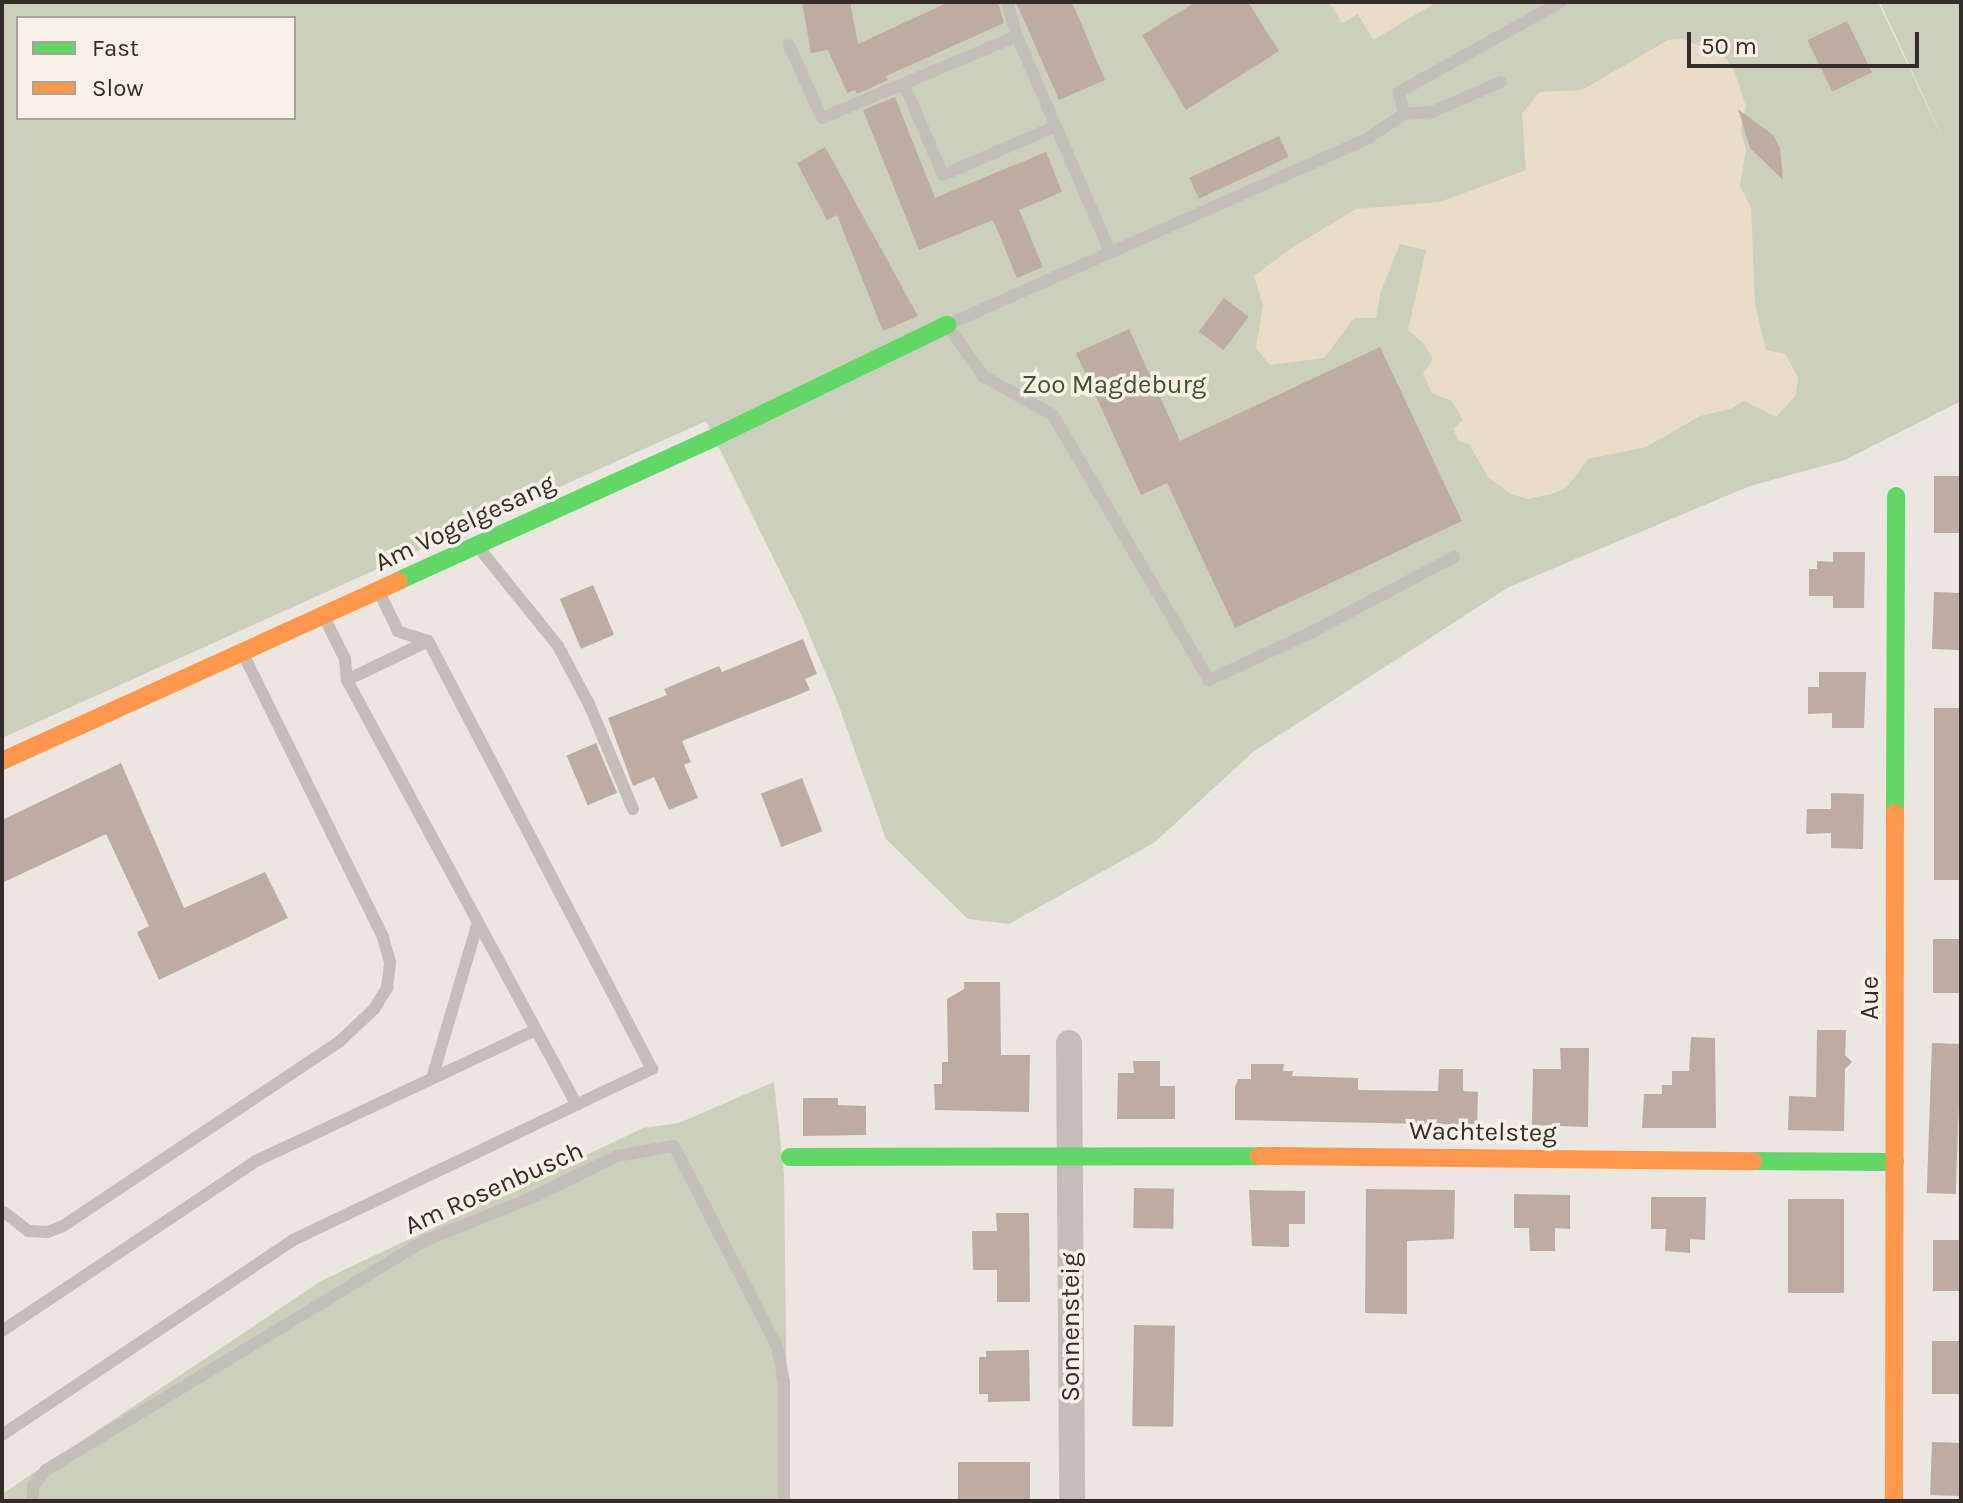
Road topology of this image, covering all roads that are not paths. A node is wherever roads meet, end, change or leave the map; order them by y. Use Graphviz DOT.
graph roads {
  1 [pos="1007,2"];
  2 [pos="1561,2"];
  3 [pos="1017,36"];
  4 [pos="789,45"];
  5 [pos="1501,82"];
  6 [pos="904,84"];
  7 [pos="1404,114"];
  8 [pos="1056,126"];
  9 [pos="1109,250"];
  10 [pos="947,325"];
  11 [pos="1896,496"];
  12 [pos="477,545"];
  13 [pos="1454,557"];
  14 [pos="378,592"];
  15 [pos="323,615"];
  16 [pos="428,641"];
  17 [pos="243,654"];
  18 [pos="347,680"];
  19 [pos="2,761"];
  20 [pos="633,809"];
  21 [pos="478,922"];
  22 [pos="536,1030"];
  23 [pos="1069,1043"];
  24 [pos="433,1075"];
  25 [pos="577,1105"];
  26 [pos="1071,1154"];
  27 [pos="790,1157"];
  28 [pos="1895,1162"];
  29 [pos="4,1212"];
  30 [pos="2,1331"];
  31 [pos="2,1435"];
  32 [pos="33,1501"];
  33 [pos="784,1501"];
  34 [pos="1072,1501"];
  35 [pos="1894,1501"];
  1 -- 3 [label="lane"];
  2 -- 7 [label="lane"];
  3 -- 6 [label="lane"];
  3 -- 8 [label="lane"];
  4 -- 6 [label="lane"];
  5 -- 7 [label="lane"];
  6 -- 8 [label="lane"];
  7 -- 9 [label="lane"];
  8 -- 9 [label="lane"];
  9 -- 10 [label="lane"];
  10 -- 12 [label="street, Am Vogelgesang"];
  10 -- 13 [label="lane"];
  11 -- 28 [label="street, Aue"];
  12 -- 14 [label="street, Am Vogelgesang"];
  12 -- 20 [label="lane"];
  14 -- 15 [label="street, Am Vogelgesang"];
  14 -- 16 [label="lane"];
  15 -- 17 [label="street, Am Vogelgesang"];
  15 -- 18 [label="lane"];
  16 -- 18 [label="lane"];
  16 -- 25 [label="lane"];
  17 -- 19 [label="street, Am Vogelgesang"];
  17 -- 29 [label="lane"];
  18 -- 21 [label="lane"];
  21 -- 22 [label="lane"];
  21 -- 24 [label="lane"];
  22 -- 24 [label="lane"];
  22 -- 25 [label="lane"];
  23 -- 26 [label="street, Sonnensteig"];
  24 -- 30 [label="lane"];
  25 -- 31 [label="lane"];
  26 -- 27 [label="street"];
  26 -- 28 [label="street, Wachtelsteg"];
  26 -- 34 [label="street, Sonnensteig"];
  28 -- 35 [label="street, Aue"];
  32 -- 33 [label="lane, Am Rosenbusch"];
}
